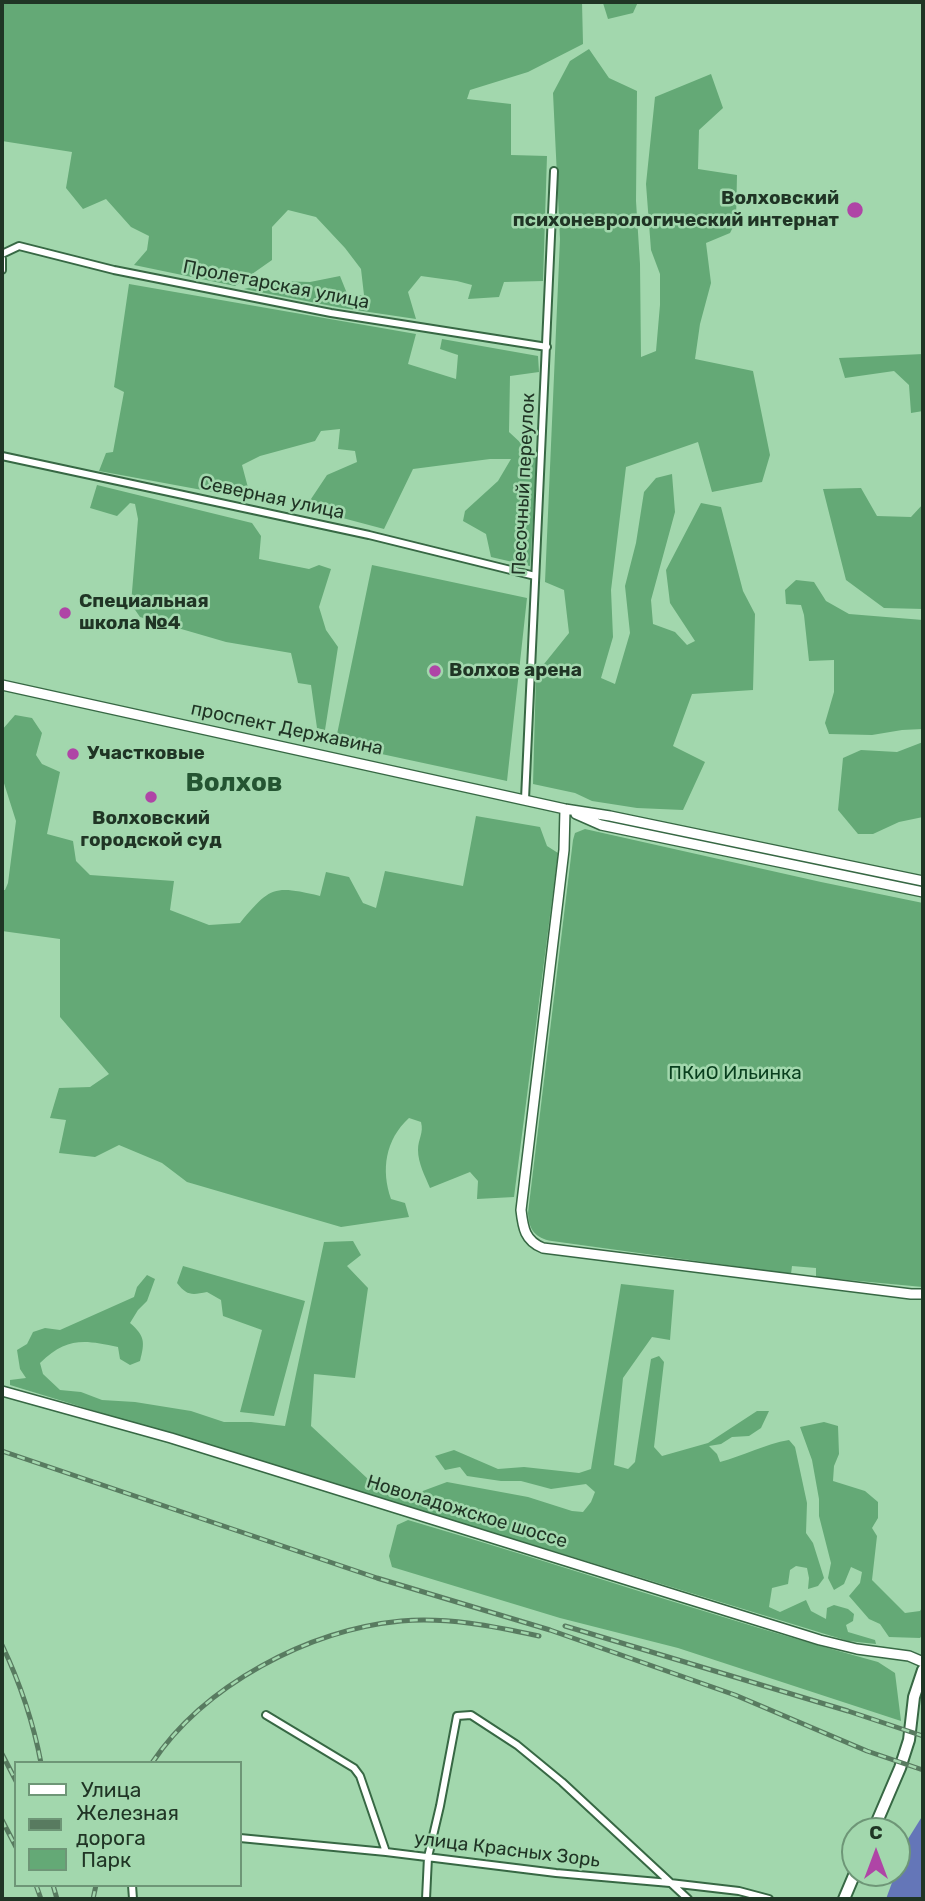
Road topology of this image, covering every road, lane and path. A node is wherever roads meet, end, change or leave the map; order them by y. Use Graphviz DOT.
graph roads {
  1 [pos="554,171"];
  2 [pos="2,256"];
  3 [pos="2,270"];
  4 [pos="547,347"];
  5 [pos="2,456"];
  6 [pos="535,576"];
  7 [pos="2,685"];
  8 [pos="525,799"];
  9 [pos="565,809"];
  10 [pos="923,881"];
  11 [pos="923,892"];
  12 [pos="911,1294"];
  13 [pos="923,1294"];
  14 [pos="923,1300"];
  15 [pos="2,1391"];
  16 [pos="923,1662"];
  17 [pos="923,1670"];
  18 [pos="266,1715"];
  19 [pos="879,1817"];
  20 [pos="242,1839"];
  21 [pos="386,1852"];
  22 [pos="428,1857"];
  23 [pos="670,1883"];
  24 [pos="426,1899"];
  25 [pos="688,1899"];
  26 [pos="769,1899"];
  1 -- 4 [label="street, Песочный переулок"];
  2 -- 3 [label="street"];
  2 -- 4 [label="street, Пролетарская улица"];
  4 -- 6 [label="street, Песочный переулок"];
  5 -- 6 [label="street, Северная улица"];
  6 -- 8 [label="street, Песочный переулок"];
  7 -- 8 [label="main road, проспект Державина"];
  8 -- 9 [label="main road, проспект Державина"];
  9 -- 10 [label="main road, проспект Державина"];
  9 -- 11 [label="main road, проспект Державина"];
  9 -- 12 [label="main road"];
  12 -- 13 [label="main road"];
  12 -- 14 [label="main road"];
  15 -- 16 [label="main road, Новоладожское шоссе"];
  17 -- 19 [label="main road"];
  18 -- 21 [label="street"];
  20 -- 21 [label="street, улица Красных Зорь"];
  21 -- 22 [label="street, улица Красных Зорь"];
  22 -- 23 [label="street, улица Красных Зорь"];
  22 -- 23 [label="street"];
  22 -- 24 [label="street"];
  23 -- 25 [label="street"];
  23 -- 26 [label="street, улица Красных Зорь"];
}
